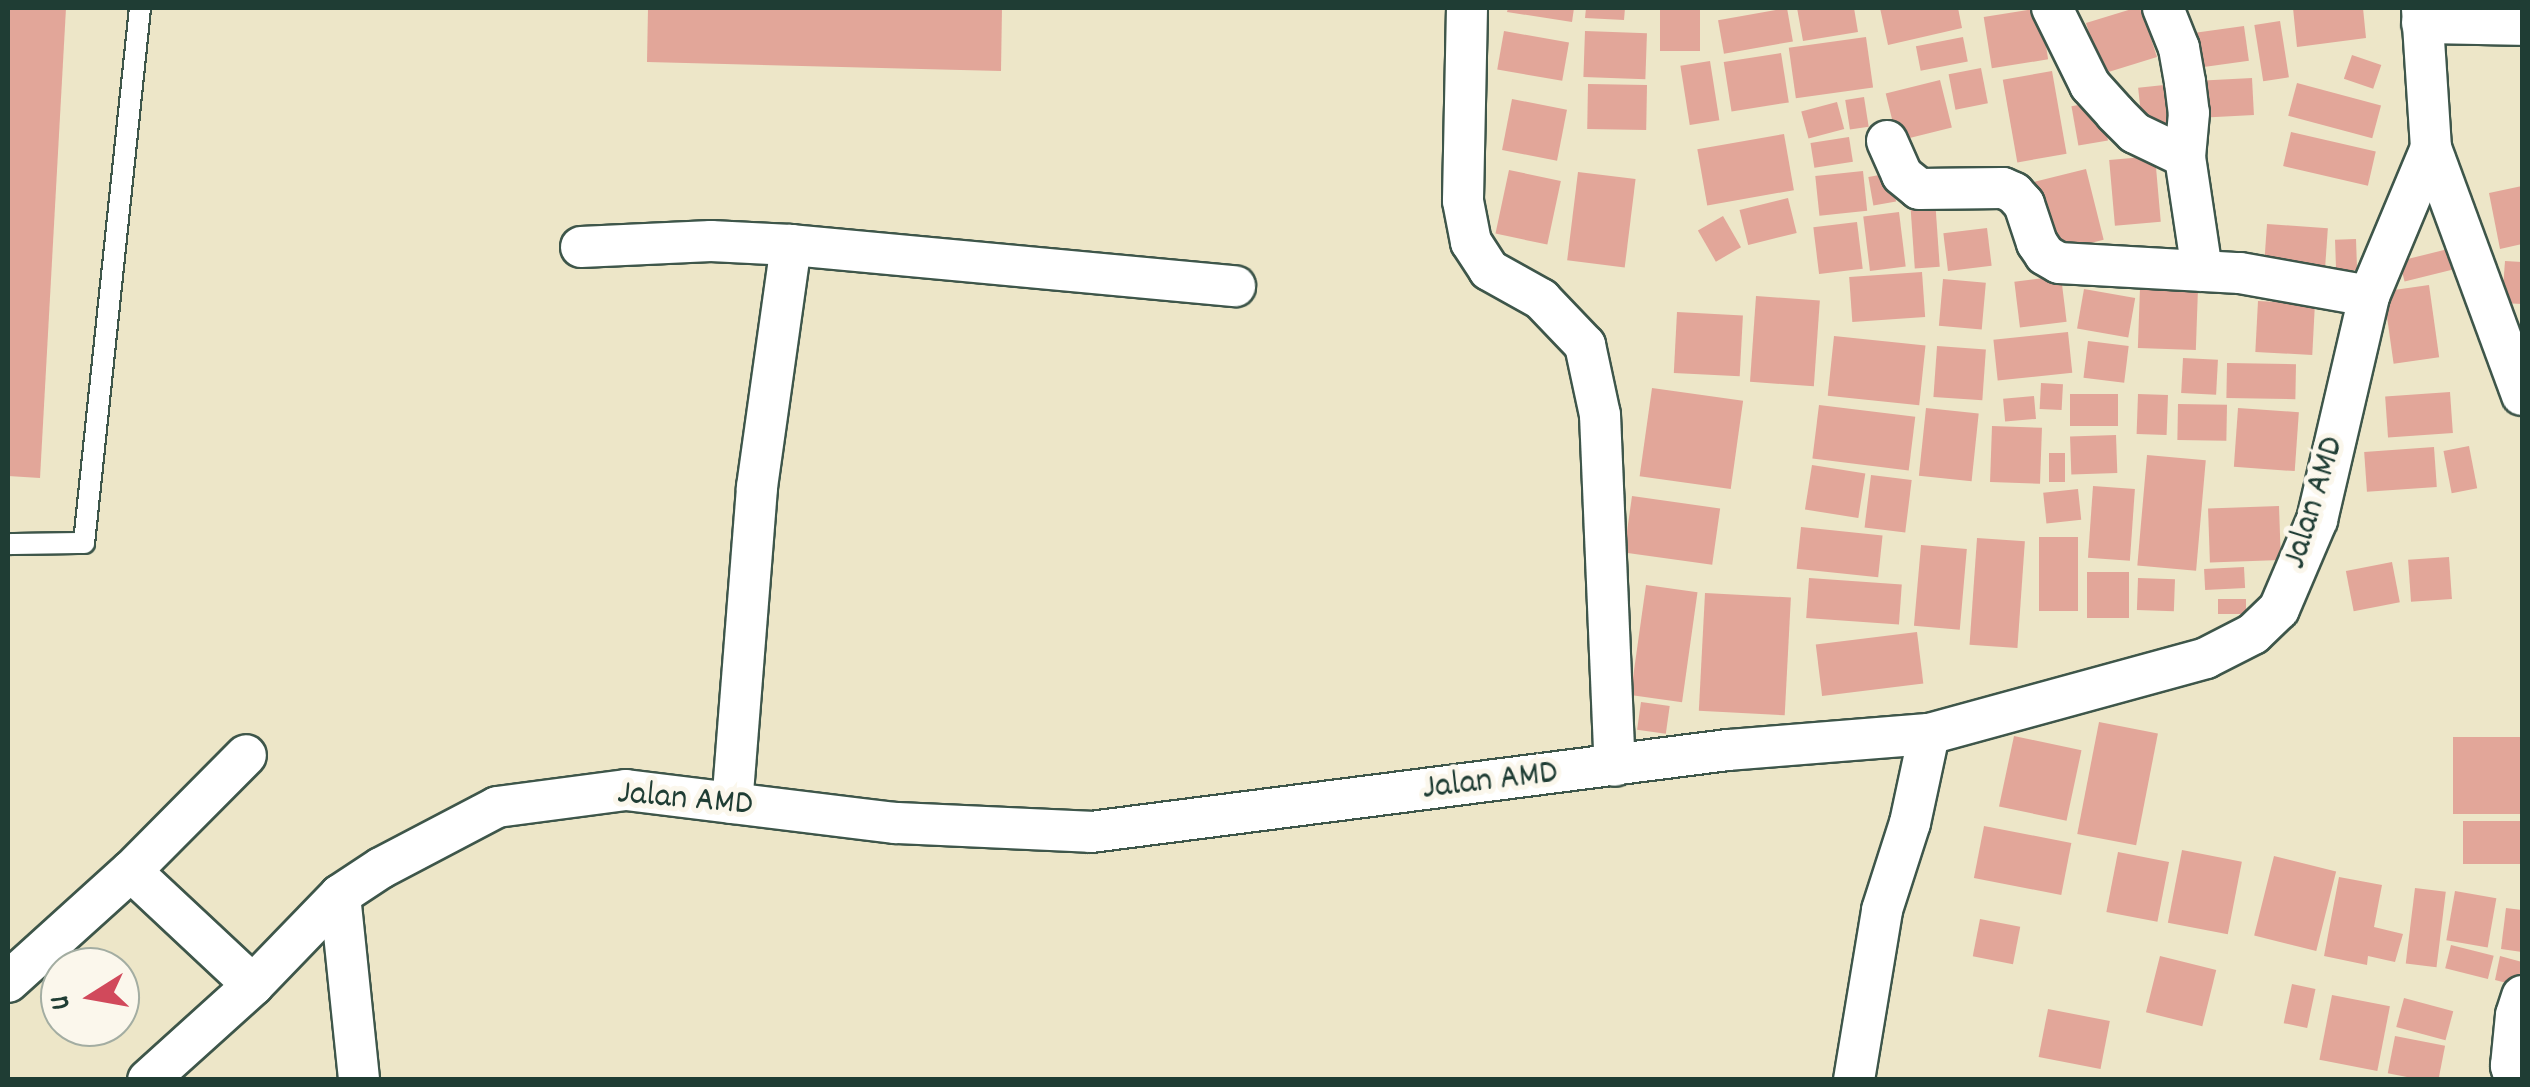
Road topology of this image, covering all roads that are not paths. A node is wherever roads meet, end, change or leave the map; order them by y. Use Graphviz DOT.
graph roads {
  1 [pos="140,8"];
  2 [pos="1467,8"];
  3 [pos="2052,8"];
  4 [pos="2163,8"];
  5 [pos="2422,15"];
  6 [pos="2522,25"];
  7 [pos="1887,141"];
  8 [pos="2432,148"];
  9 [pos="2185,157"];
  10 [pos="791,245"];
  11 [pos="581,247"];
  12 [pos="2202,271"];
  13 [pos="1236,286"];
  14 [pos="2369,296"];
  15 [pos="2522,395"];
  16 [pos="8,544"];
  17 [pos="1929,734"];
  18 [pos="246,755"];
  19 [pos="1614,766"];
  20 [pos="732,802"];
  21 [pos="131,871"];
  22 [pos="340,895"];
  23 [pos="8,982"];
  24 [pos="253,985"];
  25 [pos="2522,996"];
  26 [pos="148,1080"];
  27 [pos="359,1080"];
  28 [pos="1854,1080"];
  29 [pos="2515,1080"];
  1 -- 16 [label="lane"];
  2 -- 19 [label="street"];
  3 -- 9 [label="street"];
  4 -- 9 [label="street"];
  5 -- 6 [label="street"];
  5 -- 8 [label="street, Jalan AMD"];
  7 -- 12 [label="street"];
  8 -- 14 [label="street, Jalan AMD"];
  8 -- 15 [label="street"];
  9 -- 12 [label="street"];
  10 -- 11 [label="street"];
  10 -- 13 [label="street"];
  10 -- 20 [label="street"];
  12 -- 14 [label="street"];
  14 -- 17 [label="street, Jalan AMD"];
  17 -- 19 [label="street, Jalan AMD"];
  17 -- 28 [label="street"];
  18 -- 21 [label="street"];
  19 -- 20 [label="street, Jalan AMD"];
  20 -- 22 [label="street, Jalan AMD"];
  21 -- 23 [label="street"];
  21 -- 24 [label="street"];
  22 -- 24 [label="street, Jalan AMD"];
  22 -- 27 [label="street"];
  24 -- 26 [label="street, Jalan AMD"];
  25 -- 29 [label="street"];
}
